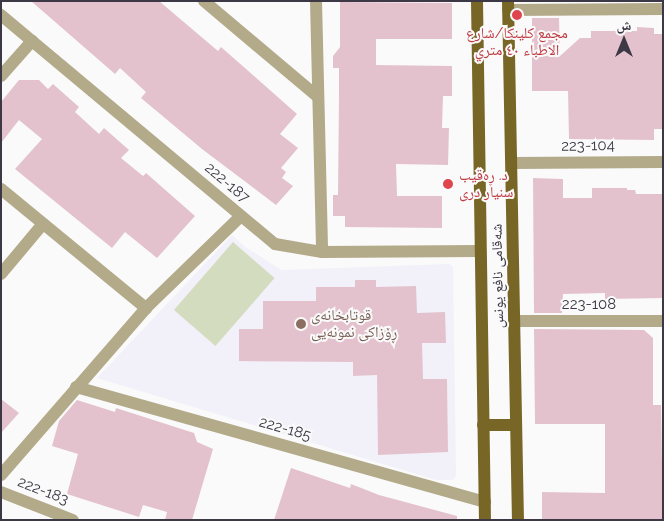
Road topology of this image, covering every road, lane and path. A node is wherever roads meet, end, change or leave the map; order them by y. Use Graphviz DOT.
graph roads {
  1 [pos="204,1"];
  2 [pos="316,1"];
  3 [pos="477,1"];
  4 [pos="508,6"];
  5 [pos="663,10"];
  6 [pos="1,15"];
  7 [pos="32,40"];
  8 [pos="1,76"];
  9 [pos="318,97"];
  10 [pos="663,162"];
  11 [pos="513,163"];
  12 [pos="1,190"];
  13 [pos="241,216"];
  14 [pos="42,225"];
  15 [pos="480,251"];
  16 [pos="322,252"];
  17 [pos="1,274"];
  18 [pos="146,308"];
  19 [pos="663,321"];
  20 [pos="514,322"];
  21 [pos="76,386"];
  22 [pos="483,425"];
  23 [pos="516,425"];
  24 [pos="1,475"];
  25 [pos="1,492"];
  26 [pos="485,502"];
  27 [pos="74,520"];
  28 [pos="485,520"];
  29 [pos="518,520"];
  1 -- 9 [label="street"];
  2 -- 9 [label="street"];
  3 -- 15 [label="main road, شەقامی نافع یونس"];
  4 -- 5 [label="street"];
  4 -- 11 [label="main road, شەقامی نافع یونس"];
  6 -- 7 [label="street, 222-187"];
  7 -- 8 [label="street"];
  7 -- 13 [label="street, 222-187"];
  9 -- 16 [label="street"];
  10 -- 11 [label="street, 223-104"];
  11 -- 20 [label="main road, شەقامی نافع یونس"];
  12 -- 14 [label="street"];
  13 -- 16 [label="street, 222-187"];
  13 -- 18 [label="street"];
  14 -- 17 [label="street"];
  14 -- 18 [label="street"];
  15 -- 16 [label="street, 222-187"];
  15 -- 22 [label="main road, شەقامی نافع یونس"];
  18 -- 21 [label="street"];
  19 -- 20 [label="street, 223-108"];
  20 -- 23 [label="main road, شەقامی نافع یونس"];
  21 -- 24 [label="street"];
  21 -- 26 [label="street, 222-185"];
  22 -- 23 [label="main road"];
  22 -- 26 [label="main road, شەقامی نافع یونس"];
  23 -- 29 [label="main road, شەقامی نافع یونس"];
  25 -- 27 [label="street, 222-183"];
  26 -- 28 [label="main road, شەقامی نافع یونس"];
}
